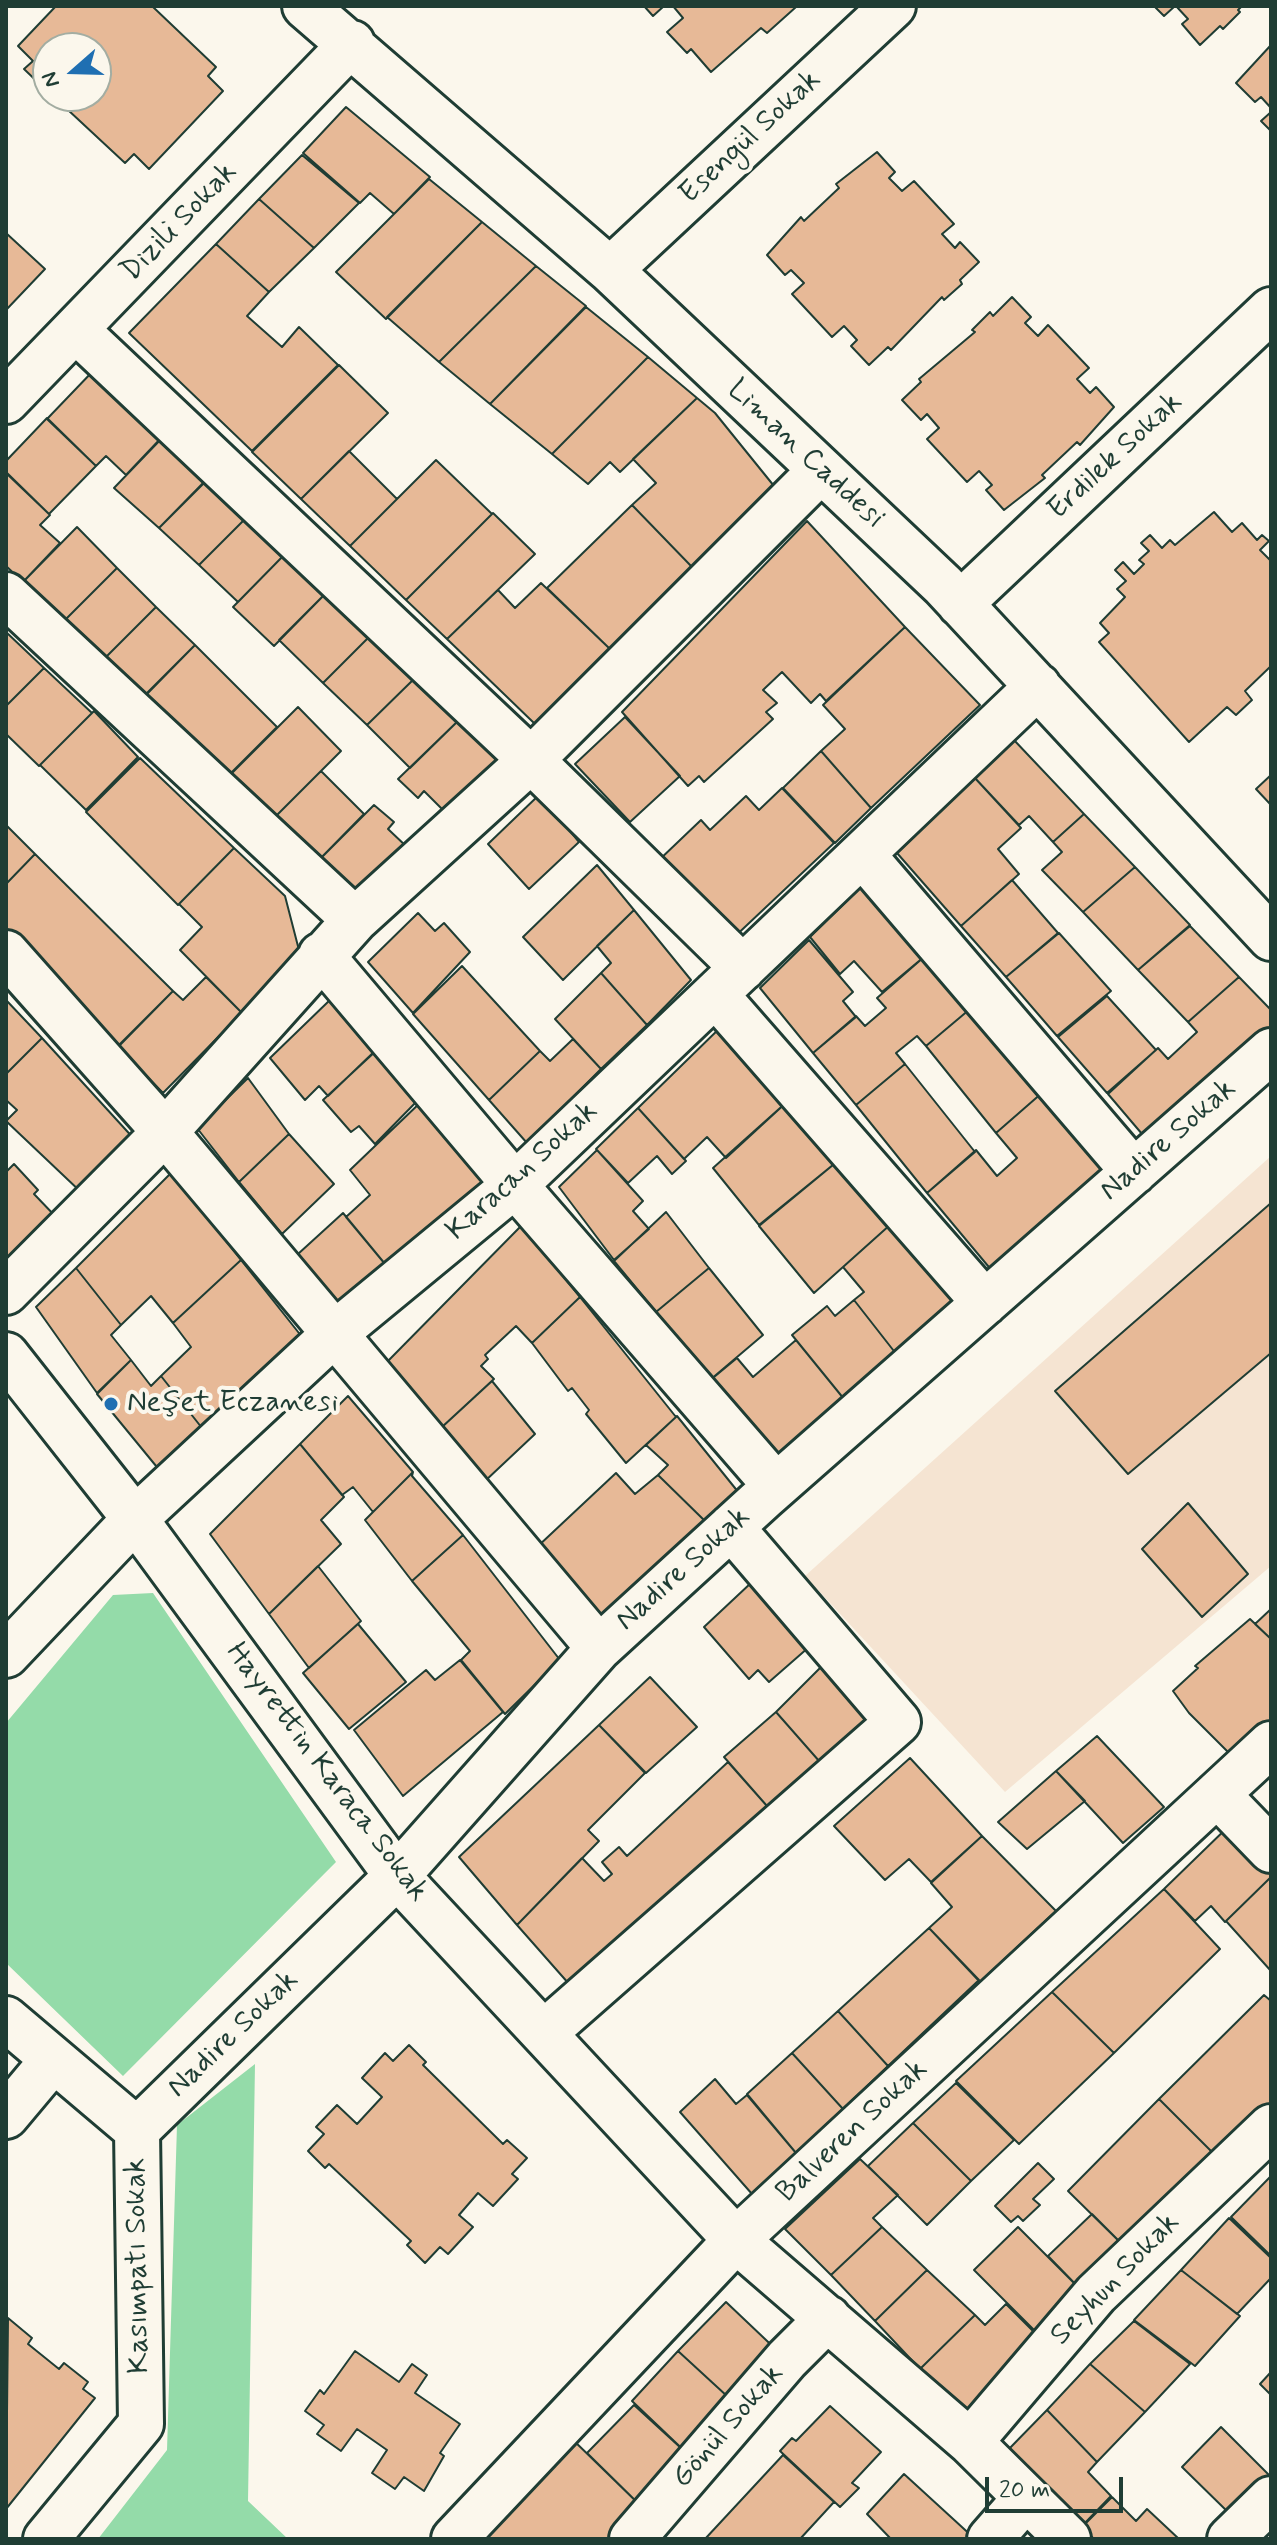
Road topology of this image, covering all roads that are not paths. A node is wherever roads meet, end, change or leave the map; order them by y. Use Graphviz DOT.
graph roads {
  1 [pos="305,6"];
  2 [pos="893,6"];
  3 [pos="352,43"];
  4 [pos="610,270"];
  5 [pos="1271,310"];
  6 [pos="76,330"];
  7 [pos="6,401"];
  8 [pos="821,470"];
  9 [pos="6,595"];
  10 [pos="960,604"];
  11 [pos="1038,686"];
  12 [pos="531,760"];
  13 [pos="862,854"];
  14 [pos="355,920"];
  15 [pos="1271,938"];
  16 [pos="6,953"];
  17 [pos="321,955"];
  18 [pos="729,981"];
  19 [pos="1271,1051"];
  20 [pos="165,1132"];
  21 [pos="1134,1172"];
  22 [pos="515,1185"];
  23 [pos="6,1292"];
  24 [pos="985,1303"];
  25 [pos="333,1335"];
  26 [pos="6,1355"];
  27 [pos="776,1486"];
  28 [pos="135,1519"];
  29 [pos="731,1527"];
  30 [pos="599,1648"];
  31 [pos="6,1655"];
  32 [pos="1271,1744"];
  33 [pos="1217,1794"];
  34 [pos="1271,1850"];
  35 [pos="397,1876"];
  36 [pos="6,2019"];
  37 [pos="545,2032"];
  38 [pos="53,2060"];
  39 [pos="6,2116"];
  40 [pos="1271,2127"];
  41 [pos="137,2130"];
  42 [pos="736,2240"];
  43 [pos="828,2318"];
  44 [pos="970,2442"];
  45 [pos="1025,2499"];
  46 [pos="1271,2499"];
  47 [pos="46,2539"];
  48 [pos="454,2539"];
  49 [pos="632,2539"];
  50 [pos="990,2539"];
  51 [pos="1068,2539"];
  52 [pos="1230,2539"];
  1 -- 3 [label="street, Liman Caddesi"];
  2 -- 4 [label="street, Esengül Sokak"];
  3 -- 4 [label="street, Liman Caddesi"];
  3 -- 6 [label="street, Dizili Sokak"];
  4 -- 8 [label="street, Liman Caddesi"];
  5 -- 10 [label="street, Erdilek Sokak"];
  6 -- 7 [label="street, Dizili Sokak"];
  6 -- 12 [label="street"];
  8 -- 10 [label="street, Liman Caddesi"];
  8 -- 12 [label="street"];
  9 -- 14 [label="street"];
  10 -- 11 [label="street, Liman Caddesi"];
  11 -- 13 [label="street, Karacan Sokak"];
  11 -- 15 [label="street, Liman Caddesi"];
  12 -- 14 [label="street"];
  12 -- 18 [label="street"];
  13 -- 18 [label="street, Karacan Sokak"];
  13 -- 21 [label="street"];
  14 -- 17 [label="street"];
  16 -- 20 [label="street"];
  17 -- 20 [label="street"];
  17 -- 22 [label="street"];
  18 -- 22 [label="street, Karacan Sokak"];
  18 -- 24 [label="street"];
  19 -- 21 [label="street, Nadire Sokak"];
  20 -- 23 [label="street"];
  20 -- 25 [label="street"];
  21 -- 24 [label="street, Nadire Sokak"];
  22 -- 25 [label="street, Karacan Sokak"];
  22 -- 27 [label="street"];
  24 -- 27 [label="street, Nadire Sokak"];
  25 -- 28 [label="street, Karacan Sokak"];
  25 -- 30 [label="street"];
  26 -- 28 [label="street, Hayrettin Karaca Sokak"];
  27 -- 29 [label="street, Nadire Sokak"];
  28 -- 31 [label="street, Karacan Sokak"];
  28 -- 35 [label="street, Hayrettin Karaca Sokak"];
  29 -- 30 [label="street, Nadire Sokak"];
  29 -- 37 [label="street"];
  30 -- 35 [label="street, Nadire Sokak"];
  32 -- 33 [label="street, Balveren Sokak"];
  33 -- 34 [label="street"];
  33 -- 42 [label="street, Balveren Sokak"];
  35 -- 37 [label="street, Hayrettin Karaca Sokak"];
  35 -- 41 [label="street, Nadire Sokak"];
  36 -- 38 [label="street, Kasımpatı Sokak"];
  37 -- 42 [label="street, Hayrettin Karaca Sokak"];
  38 -- 39 [label="street"];
  38 -- 41 [label="street, Kasımpatı Sokak"];
  40 -- 44 [label="street, Seyhun Sokak"];
  41 -- 47 [label="street, Kasımpatı Sokak"];
  42 -- 43 [label="street, Hayrettin Karaca Sokak"];
  42 -- 48 [label="street, Balveren Sokak"];
  43 -- 44 [label="street, Hayrettin Karaca Sokak"];
  43 -- 49 [label="street, Gönül Sokak"];
  44 -- 45 [label="street"];
  45 -- 50 [label="street"];
  45 -- 51 [label="street"];
  46 -- 52 [label="street"];
}
